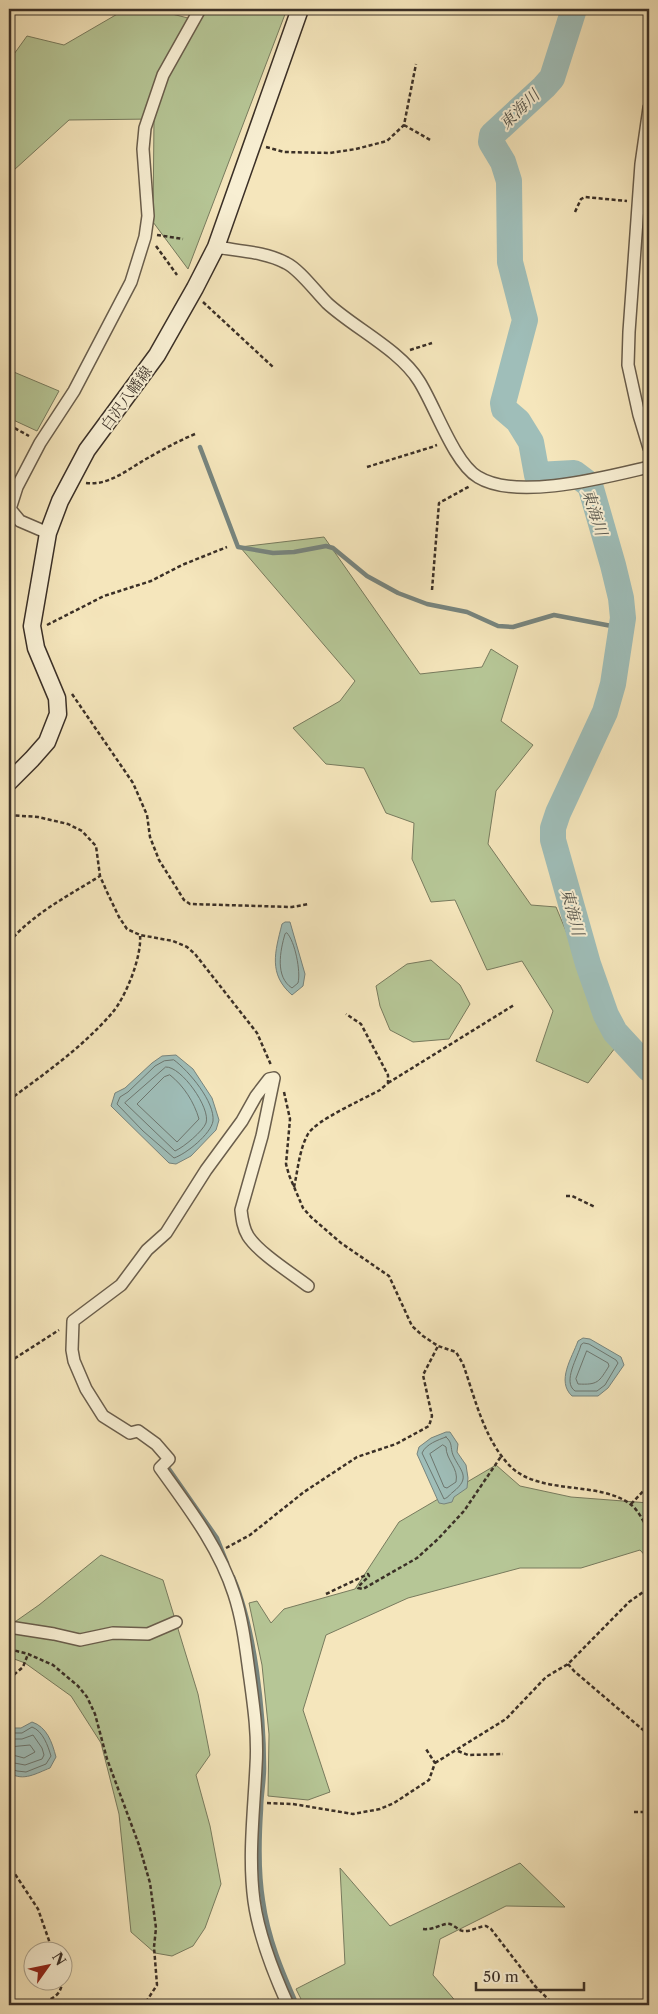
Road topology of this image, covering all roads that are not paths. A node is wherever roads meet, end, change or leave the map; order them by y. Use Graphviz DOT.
graph roads {
  1 [pos="200,9"];
  2 [pos="300,9"];
  3 [pos="649,108"];
  4 [pos="216,246"];
  5 [pos="649,448"];
  6 [pos="649,467"];
  7 [pos="48,533"];
  8 [pos="9,782"];
  9 [pos="308,1286"];
  10 [pos="176,1622"];
  11 [pos="9,1627"];
  12 [pos="288,2005"];
  1 -- 7 [label="street"];
  2 -- 4 [label="main road, 白沢八幡線"];
  3 -- 5 [label="street"];
  4 -- 6 [label="street"];
  4 -- 7 [label="main road, 白沢八幡線"];
  7 -- 8 [label="main road, 白沢八幡線"];
  9 -- 12 [label="street"];
  10 -- 11 [label="street"];
}
